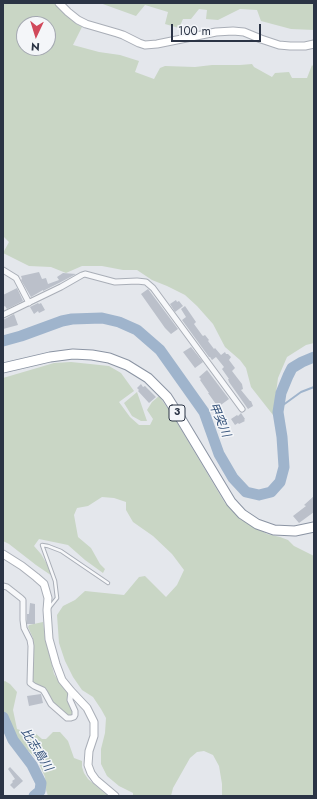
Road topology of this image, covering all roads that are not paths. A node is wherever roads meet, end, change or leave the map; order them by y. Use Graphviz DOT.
graph roads {
  1 [pos="60,3"];
  2 [pos="314,44"];
  3 [pos="3,270"];
  4 [pos="29,303"];
  5 [pos="3,315"];
  6 [pos="3,368"];
  7 [pos="242,409"];
  8 [pos="314,527"];
  9 [pos="3,554"];
  10 [pos="108,583"];
  11 [pos="3,586"];
  12 [pos="47,610"];
  13 [pos="71,691"];
  14 [pos="115,796"];
  1 -- 2 [label="street"];
  3 -- 4 [label="street"];
  4 -- 5 [label="street"];
  4 -- 7 [label="street"];
  6 -- 8 [label="highway, 3"];
  9 -- 12 [label="street"];
  10 -- 12 [label="lane"];
  11 -- 13 [label="street"];
  12 -- 13 [label="street"];
  13 -- 14 [label="street"];
}
